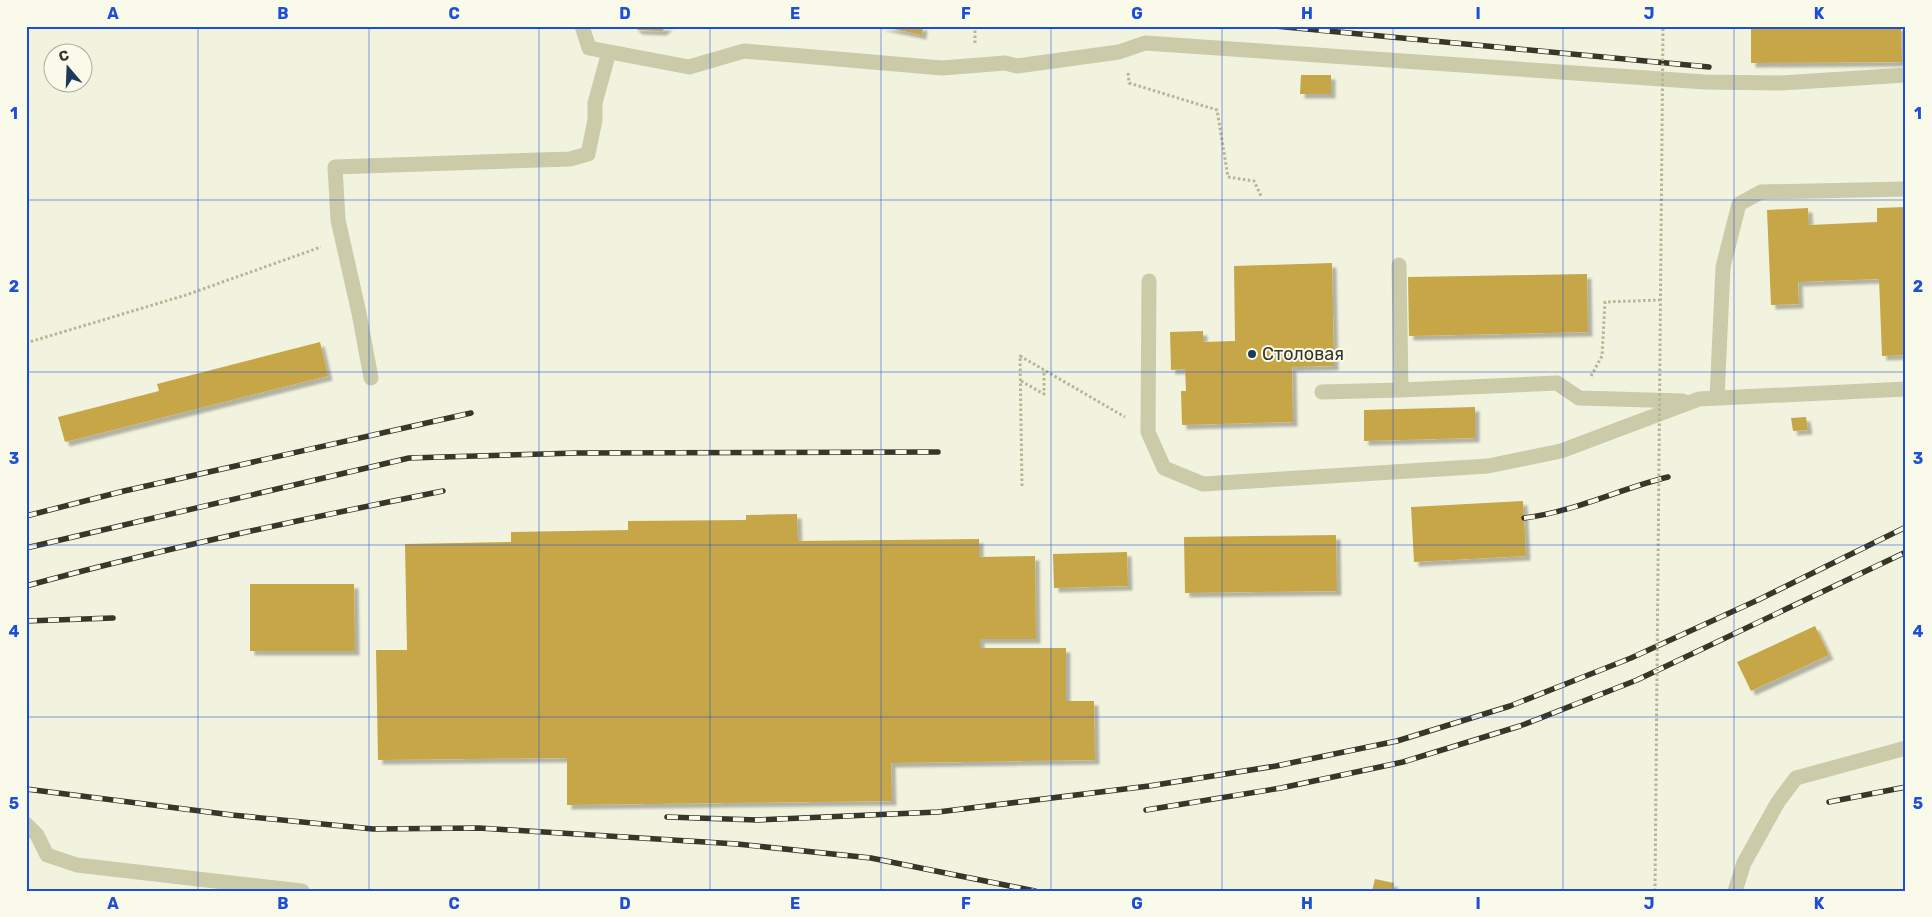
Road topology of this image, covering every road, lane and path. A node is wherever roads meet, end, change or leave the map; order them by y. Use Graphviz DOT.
graph roads {
  1 [pos="582,26"];
  2 [pos="1663,26"];
  3 [pos="608,52"];
  4 [pos="1119,52"];
  5 [pos="1906,75"];
  6 [pos="1906,189"];
  7 [pos="1261,196"];
  8 [pos="343,240"];
  9 [pos="1399,265"];
  10 [pos="1149,281"];
  11 [pos="1660,300"];
  12 [pos="26,343"];
  13 [pos="1602,356"];
  14 [pos="1044,370"];
  15 [pos="371,378"];
  16 [pos="1020,380"];
  17 [pos="1906,389"];
  18 [pos="1401,390"];
  19 [pos="1322,392"];
  20 [pos="1717,398"];
  21 [pos="1692,401"];
  22 [pos="1128,419"];
  23 [pos="1022,486"];
  24 [pos="1906,748"];
  25 [pos="26,824"];
  26 [pos="302,891"];
  27 [pos="1655,891"];
  28 [pos="1735,891"];
  1 -- 3 [label="lane"];
  2 -- 11 [label="path, bridge"];
  3 -- 4 [label="lane"];
  3 -- 8 [label="lane"];
  4 -- 5 [label="lane"];
  4 -- 7 [label="path"];
  6 -- 20 [label="lane"];
  8 -- 12 [label="path"];
  8 -- 15 [label="lane"];
  9 -- 18 [label="lane"];
  10 -- 21 [label="lane"];
  11 -- 13 [label="path"];
  11 -- 27 [label="path, bridge"];
  14 -- 16 [label="path"];
  14 -- 16 [label="path"];
  14 -- 22 [label="path"];
  16 -- 23 [label="path"];
  17 -- 20 [label="lane"];
  18 -- 19 [label="lane"];
  18 -- 21 [label="lane"];
  20 -- 21 [label="lane"];
  24 -- 28 [label="lane"];
  25 -- 26 [label="lane"];
}
